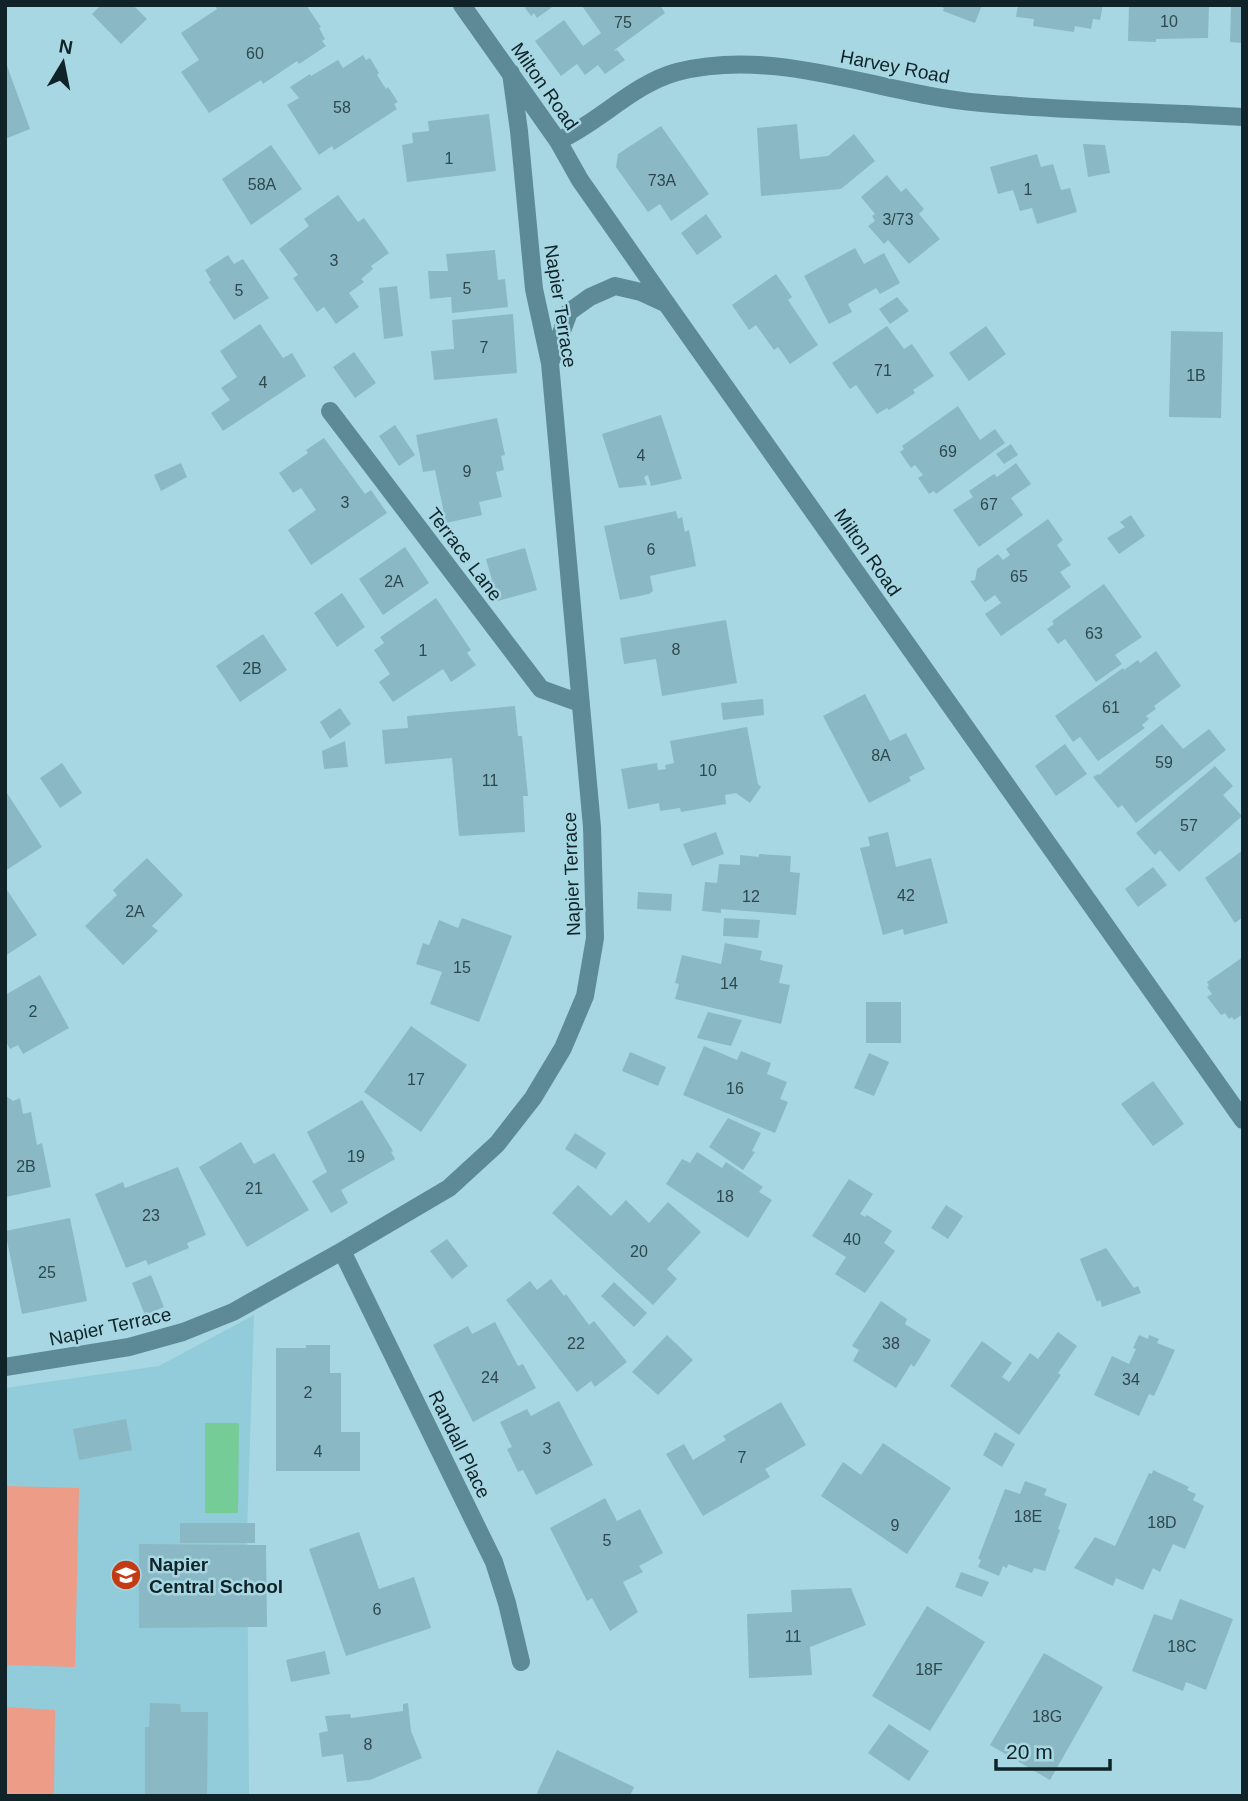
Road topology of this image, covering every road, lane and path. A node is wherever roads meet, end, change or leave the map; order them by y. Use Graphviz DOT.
graph roads {
  1 [pos="462,5"];
  2 [pos="512,74"];
  3 [pos="1243,117"];
  4 [pos="558,141"];
  5 [pos="666,303"];
  6 [pos="550,363"];
  7 [pos="330,411"];
  8 [pos="580,703"];
  9 [pos="1243,1120"];
  10 [pos="342,1251"];
  11 [pos="5,1367"];
  12 [pos="521,1662"];
  1 -- 2 [label="street, Milton Road"];
  2 -- 4 [label="street, Milton Road"];
  2 -- 6 [label="street, Napier Terrace"];
  3 -- 4 [label="street, Harvey Road"];
  4 -- 5 [label="street, Milton Road"];
  5 -- 6 [label="street"];
  5 -- 9 [label="street, Milton Road"];
  6 -- 8 [label="street, Napier Terrace"];
  7 -- 8 [label="street, Terrace Lane"];
  8 -- 10 [label="street, Napier Terrace"];
  10 -- 11 [label="street, Napier Terrace"];
  10 -- 12 [label="street, Randall Place"];
}
